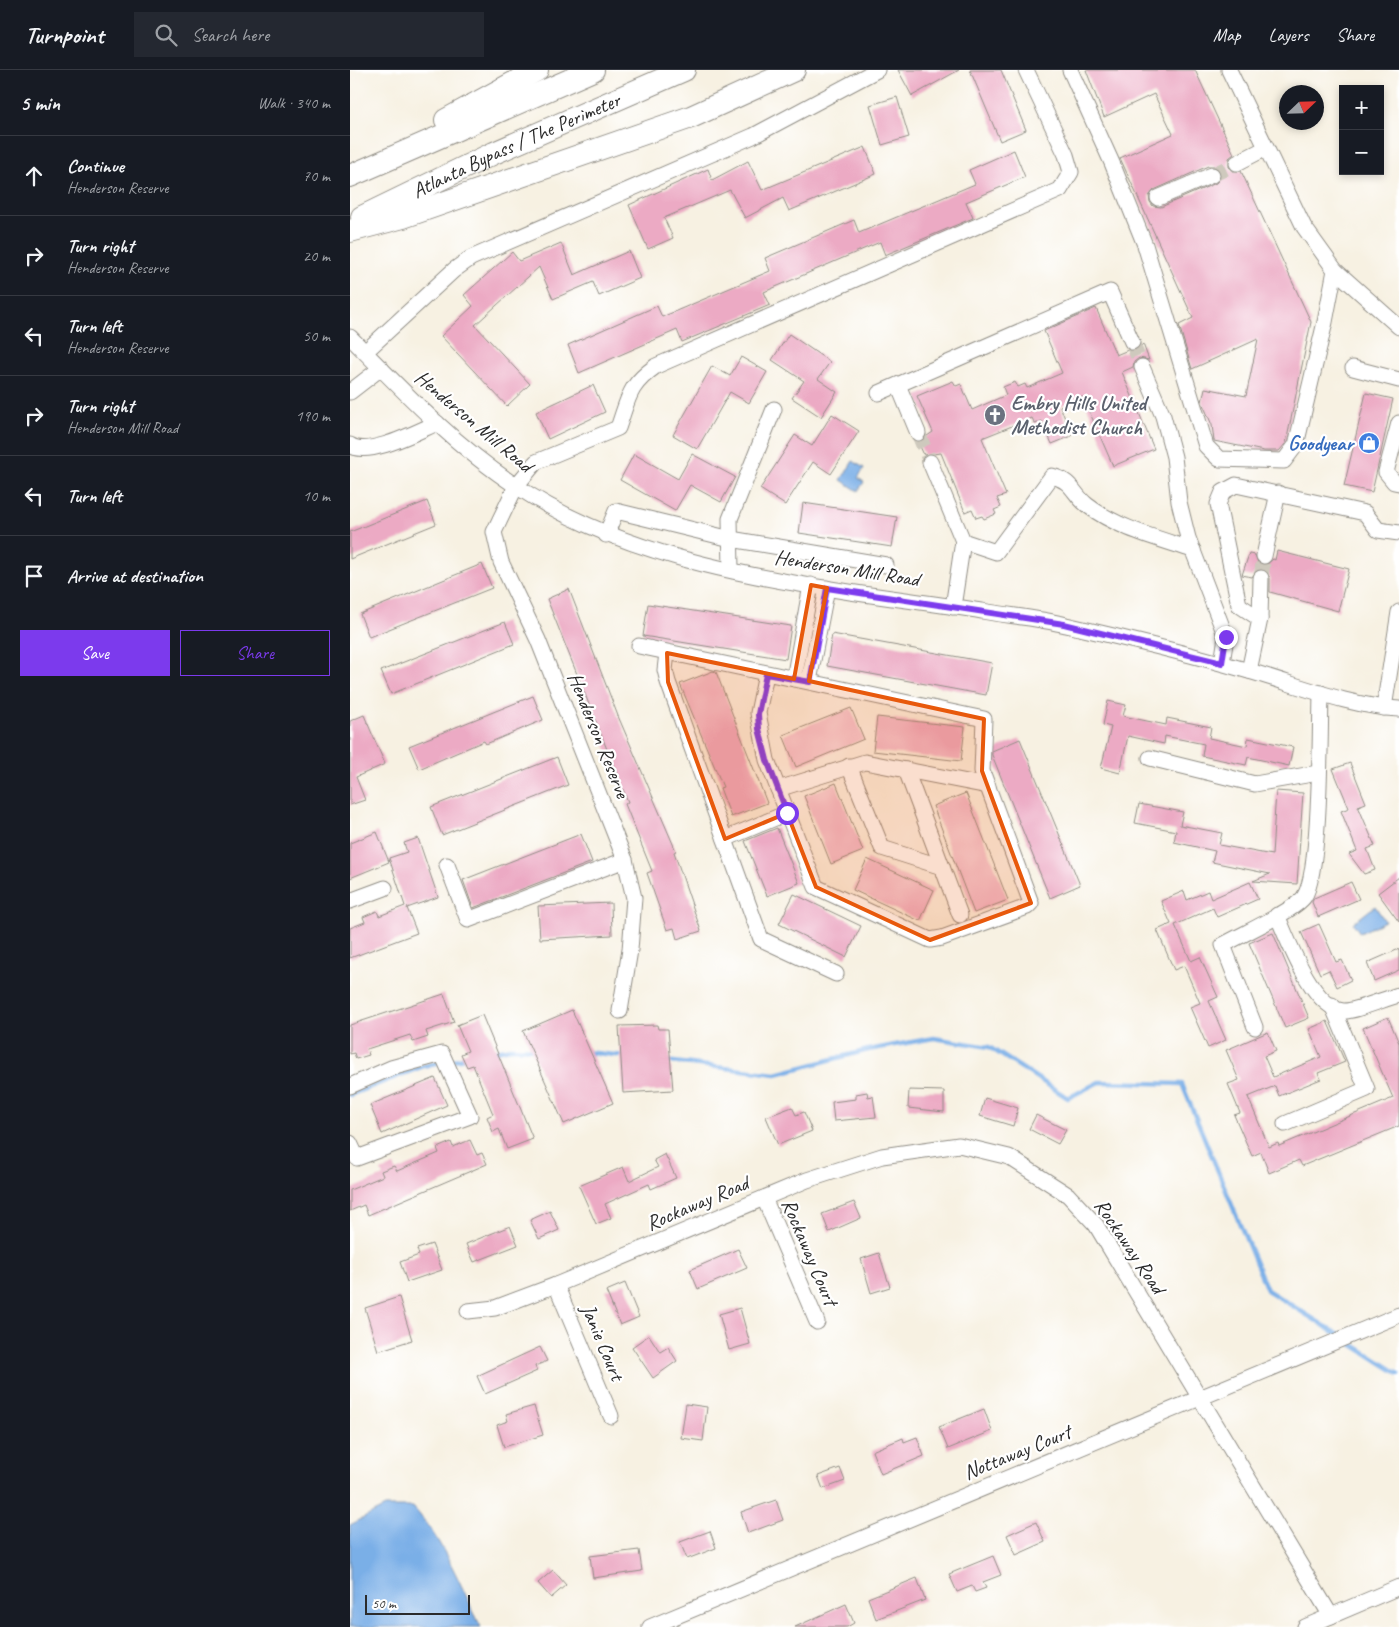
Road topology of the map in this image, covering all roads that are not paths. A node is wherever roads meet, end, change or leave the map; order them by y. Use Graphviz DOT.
graph roads {
  1 [pos="537,70"];
  2 [pos="593,70"];
  3 [pos="684,70"];
  4 [pos="794,70"];
  5 [pos="877,70"];
  6 [pos="1026,70"];
  7 [pos="1070,70"];
  8 [pos="1228,70"];
  9 [pos="1266,148"];
  10 [pos="1238,163"];
  11 [pos="350,174"];
  12 [pos="1212,175"];
  13 [pos="1158,198"];
  14 [pos="350,223"];
  15 [pos="350,231"];
  16 [pos="1335,270"];
  17 [pos="1399,327"];
  18 [pos="350,337"];
  19 [pos="1132,342"];
  20 [pos="365,352"];
  21 [pos="1142,367"];
  22 [pos="380,368"];
  23 [pos="1353,368"];
  24 [pos="1399,380"];
  25 [pos="898,385"];
  26 [pos="350,392"];
  27 [pos="879,393"];
  28 [pos="774,409"];
  29 [pos="437,422"];
  30 [pos="1399,423"];
  31 [pos="918,433"];
  32 [pos="350,445"];
  33 [pos="930,462"];
  34 [pos="1399,483"];
  35 [pos="516,486"];
  36 [pos="1278,493"];
  37 [pos="1399,533"];
  38 [pos="606,535"];
  39 [pos="731,539"];
  40 [pos="963,541"];
  41 [pos="1193,550"];
  42 [pos="1264,556"];
  43 [pos="886,565"];
  44 [pos="731,570"];
  45 [pos="1261,578"];
  46 [pos="811,585"];
  47 [pos="827,588"];
  48 [pos="953,607"];
  49 [pos="1399,612"];
  50 [pos="1260,619"];
  51 [pos="804,624"];
  52 [pos="819,627"];
  53 [pos="639,646"];
  54 [pos="667,653"];
  55 [pos="1222,663"];
  56 [pos="1249,671"];
  57 [pos="766,674"];
  58 [pos="794,679"];
  59 [pos="810,682"];
  60 [pos="1321,693"];
  61 [pos="1392,708"];
  62 [pos="1150,758"];
  63 [pos="849,766"];
  64 [pos="906,770"];
  65 [pos="1318,773"];
  66 [pos="988,786"];
  67 [pos="778,789"];
  68 [pos="787,813"];
  69 [pos="725,839"];
  70 [pos="625,860"];
  71 [pos="446,864"];
  72 [pos="942,867"];
  73 [pos="385,888"];
  74 [pos="350,901"];
  75 [pos="960,915"];
  76 [pos="1277,915"];
  77 [pos="836,974"];
  78 [pos="1399,995"];
  79 [pos="1332,1006"];
  80 [pos="620,1011"];
  81 [pos="1256,1027"];
  82 [pos="350,1086"];
  83 [pos="1285,1124"];
  84 [pos="350,1143"];
  85 [pos="764,1198"];
  86 [pos="556,1285"];
  87 [pos="468,1311"];
  88 [pos="1399,1315"];
  89 [pos="817,1322"];
  90 [pos="1201,1399"];
  91 [pos="611,1416"];
  92 [pos="1399,1587"];
  93 [pos="1331,1616"];
  94 [pos="650,1627"];
  95 [pos="1305,1627"];
  1 -- 11 [label="highway"];
  2 -- 11 [label="highway, Atlanta Bypass / The Perimeter"];
  3 -- 14 [label="highway, Atlanta Bypass / The Perimeter"];
  4 -- 15 [label="highway"];
  5 -- 20 [label="street"];
  6 -- 35 [label="street, Henderson Reserve"];
  7 -- 16 [label="street"];
  8 -- 9 [label="street"];
  9 -- 10 [label="street"];
  9 -- 16 [label="street"];
  12 -- 13 [label="street"];
  16 -- 17 [label="street"];
  18 -- 20 [label="street, Henderson Mill Road"];
  19 -- 25 [label="street"];
  20 -- 22 [label="street, Henderson Mill Road"];
  21 -- 41 [label="street"];
  22 -- 26 [label="street"];
  22 -- 29 [label="street, Henderson Mill Road"];
  23 -- 24 [label="street"];
  25 -- 27 [label="street"];
  25 -- 31 [label="street"];
  28 -- 39 [label="street"];
  29 -- 32 [label="street"];
  29 -- 35 [label="street, Henderson Mill Road"];
  30 -- 34 [label="street"];
  33 -- 40 [label="street"];
  35 -- 38 [label="street, Henderson Mill Road"];
  35 -- 70 [label="street, Henderson Reserve"];
  36 -- 37 [label="street"];
  36 -- 42 [label="street"];
  36 -- 50 [label="street"];
  38 -- 39 [label="street"];
  38 -- 44 [label="street, Henderson Mill Road"];
  39 -- 43 [label="street"];
  39 -- 44 [label="street"];
  40 -- 41 [label="street"];
  40 -- 48 [label="street"];
  41 -- 55 [label="street"];
  44 -- 46 [label="street, Henderson Mill Road"];
  45 -- 50 [label="street"];
  46 -- 47 [label="street, Henderson Mill Road"];
  46 -- 51 [label="street"];
  47 -- 48 [label="street, Henderson Mill Road"];
  47 -- 52 [label="street"];
  48 -- 55 [label="street, Henderson Mill Road"];
  49 -- 61 [label="street"];
  50 -- 56 [label="street"];
  51 -- 52 [label="street"];
  51 -- 58 [label="street"];
  52 -- 59 [label="street"];
  53 -- 54 [label="street"];
  54 -- 57 [label="street"];
  54 -- 69 [label="street"];
  55 -- 56 [label="street, Henderson Mill Road"];
  56 -- 60 [label="street, Henderson Mill Road"];
  57 -- 58 [label="street"];
  57 -- 67 [label="street"];
  58 -- 59 [label="street"];
  59 -- 66 [label="street"];
  60 -- 61 [label="street, Henderson Mill Road"];
  60 -- 65 [label="street"];
  62 -- 65 [label="street"];
  63 -- 64 [label="street"];
  63 -- 67 [label="street"];
  63 -- 72 [label="street"];
  64 -- 66 [label="street"];
  64 -- 72 [label="street"];
  65 -- 76 [label="street"];
  66 -- 68 [label="street"];
  67 -- 68 [label="street"];
  68 -- 69 [label="street"];
  69 -- 77 [label="street"];
  70 -- 71 [label="street"];
  70 -- 80 [label="street, Henderson Reserve"];
  72 -- 75 [label="street"];
  73 -- 74 [label="street"];
  76 -- 79 [label="street"];
  76 -- 81 [label="street"];
  78 -- 79 [label="street"];
  79 -- 83 [label="street"];
  82 -- 84 [label="street"];
  85 -- 86 [label="street, Rockaway Road"];
  85 -- 89 [label="street, Rockaway Court"];
  85 -- 90 [label="street, Rockaway Road"];
  86 -- 87 [label="street, Rockaway Road"];
  86 -- 91 [label="street, Janie Court"];
  88 -- 90 [label="street, Nottaway Court"];
  90 -- 93 [label="street, Rockaway Road"];
  90 -- 94 [label="street, Nottaway Court"];
  92 -- 93 [label="street"];
  93 -- 95 [label="street"];
}
